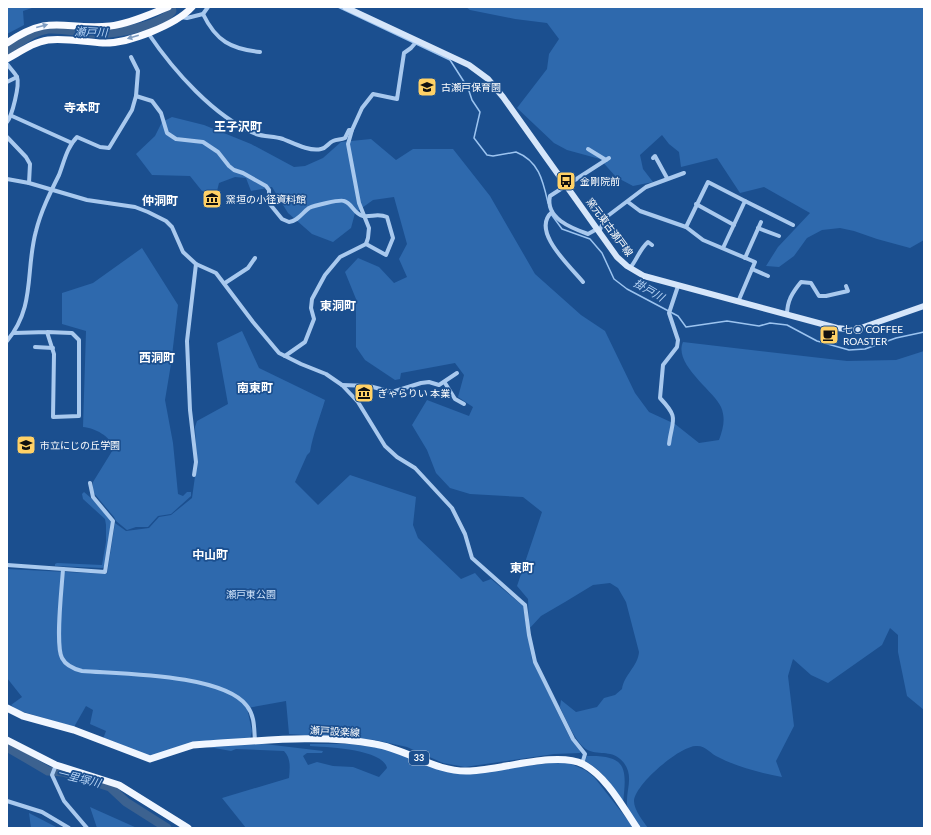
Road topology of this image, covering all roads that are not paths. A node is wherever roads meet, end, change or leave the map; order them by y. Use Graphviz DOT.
graph roads {
  1 [pos="192,7"];
  2 [pos="208,7"];
  3 [pos="345,7"];
  4 [pos="165,8"];
  5 [pos="203,14"];
  6 [pos="181,17"];
  7 [pos="148,33"];
  8 [pos="417,41"];
  9 [pos="7,43"];
  10 [pos="260,52"];
  11 [pos="131,57"];
  12 [pos="7,60"];
  13 [pos="7,64"];
  14 [pos="17,77"];
  15 [pos="7,82"];
  16 [pos="136,96"];
  17 [pos="12,116"];
  18 [pos="7,122"];
  19 [pos="352,130"];
  20 [pos="7,137"];
  21 [pos="72,143"];
  22 [pos="588,149"];
  23 [pos="653,158"];
  24 [pos="684,173"];
  25 [pos="667,178"];
  26 [pos="7,179"];
  27 [pos="29,183"];
  28 [pos="566,186"];
  29 [pos="50,189"];
  30 [pos="745,200"];
  31 [pos="628,202"];
  32 [pos="696,204"];
  33 [pos="551,213"];
  34 [pos="365,216"];
  35 [pos="761,222"];
  36 [pos="734,225"];
  37 [pos="793,225"];
  38 [pos="686,227"];
  39 [pos="758,228"];
  40 [pos="598,230"];
  41 [pos="779,236"];
  42 [pos="366,244"];
  43 [pos="652,245"];
  44 [pos="724,248"];
  45 [pos="255,258"];
  46 [pos="746,258"];
  47 [pos="196,264"];
  48 [pos="630,268"];
  49 [pos="752,269"];
  50 [pos="768,276"];
  51 [pos="584,282"];
  52 [pos="225,283"];
  53 [pos="678,286"];
  54 [pos="846,286"];
  55 [pos="738,302"];
  56 [pos="924,306"];
  57 [pos="787,316"];
  58 [pos="47,332"];
  59 [pos="14,333"];
  60 [pos="7,341"];
  61 [pos="35,347"];
  62 [pos="53,348"];
  63 [pos="284,356"];
  64 [pos="457,374"];
  65 [pos="445,383"];
  66 [pos="342,385"];
  67 [pos="464,404"];
  68 [pos="670,444"];
  69 [pos="194,475"];
  70 [pos="90,483"];
  71 [pos="7,565"];
  72 [pos="63,568"];
  73 [pos="7,708"];
  74 [pos="7,740"];
  75 [pos="255,741"];
  76 [pos="582,764"];
  77 [pos="55,766"];
  78 [pos="7,801"];
  79 [pos="69,828"];
  80 [pos="87,828"];
  81 [pos="188,828"];
  82 [pos="637,828"];
  1 -- 6 [label="highway"];
  2 -- 5 [label="street"];
  3 -- 8 [label="main road, 窯元東古瀬戸線"];
  9 -- 4 [label="highway, one-way"];
  5 -- 6 [label="street"];
  5 -- 10 [label="street"];
  6 -- 7 [label="highway"];
  7 -- 12 [label="highway, one-way"];
  7 -- 19 [label="street"];
  8 -- 19 [label="street"];
  8 -- 28 [label="main road, 窯元東古瀬戸線"];
  11 -- 16 [label="street"];
  13 -- 14 [label="street"];
  14 -- 15 [label="street"];
  14 -- 17 [label="street"];
  16 -- 21 [label="street"];
  16 -- 34 [label="street"];
  17 -- 18 [label="street"];
  17 -- 21 [label="street"];
  19 -- 34 [label="street"];
  20 -- 27 [label="street"];
  21 -- 29 [label="street"];
  22 -- 28 [label="street"];
  23 -- 25 [label="street"];
  24 -- 25 [label="street"];
  25 -- 31 [label="street"];
  26 -- 27 [label="street"];
  27 -- 29 [label="street"];
  28 -- 33 [label="street"];
  28 -- 40 [label="main road, 窯元東古瀬戸線"];
  29 -- 47 [label="street"];
  29 -- 59 [label="street"];
  30 -- 32 [label="street"];
  30 -- 36 [label="street"];
  30 -- 37 [label="street"];
  31 -- 38 [label="street"];
  31 -- 40 [label="street"];
  32 -- 36 [label="street"];
  32 -- 38 [label="street"];
  33 -- 40 [label="street"];
  33 -- 51 [label="street"];
  34 -- 42 [label="street"];
  34 -- 42 [label="street"];
  35 -- 39 [label="street"];
  36 -- 44 [label="street"];
  38 -- 44 [label="street"];
  39 -- 41 [label="street"];
  39 -- 46 [label="street"];
  40 -- 48 [label="main road, 窯元東古瀬戸線"];
  42 -- 63 [label="street"];
  43 -- 48 [label="street"];
  44 -- 46 [label="street"];
  45 -- 52 [label="street"];
  46 -- 49 [label="street"];
  47 -- 52 [label="street"];
  47 -- 69 [label="street"];
  48 -- 53 [label="main road, 窯元東古瀬戸線"];
  49 -- 50 [label="street"];
  49 -- 55 [label="street"];
  52 -- 63 [label="street"];
  53 -- 55 [label="main road, 窯元東古瀬戸線"];
  53 -- 68 [label="street"];
  54 -- 57 [label="street"];
  55 -- 57 [label="main road, 窯元東古瀬戸線"];
  56 -- 57 [label="main road, 窯元東古瀬戸線"];
  58 -- 59 [label="street"];
  58 -- 62 [label="street"];
  58 -- 62 [label="street"];
  59 -- 60 [label="street"];
  61 -- 62 [label="street"];
  63 -- 66 [label="street"];
  64 -- 65 [label="street"];
  65 -- 66 [label="street"];
  65 -- 67 [label="street"];
  66 -- 76 [label="street"];
  70 -- 72 [label="street"];
  71 -- 72 [label="street"];
  72 -- 75 [label="street"];
  73 -- 75 [label="main road, 瀬戸設楽線 / 33"];
  74 -- 77 [label="main road"];
  75 -- 76 [label="main road, 瀬戸設楽線 / 33"];
  76 -- 82 [label="main road, 瀬戸設楽線 / 33"];
  77 -- 80 [label="street"];
  77 -- 81 [label="main road"];
  78 -- 79 [label="street"];
}
